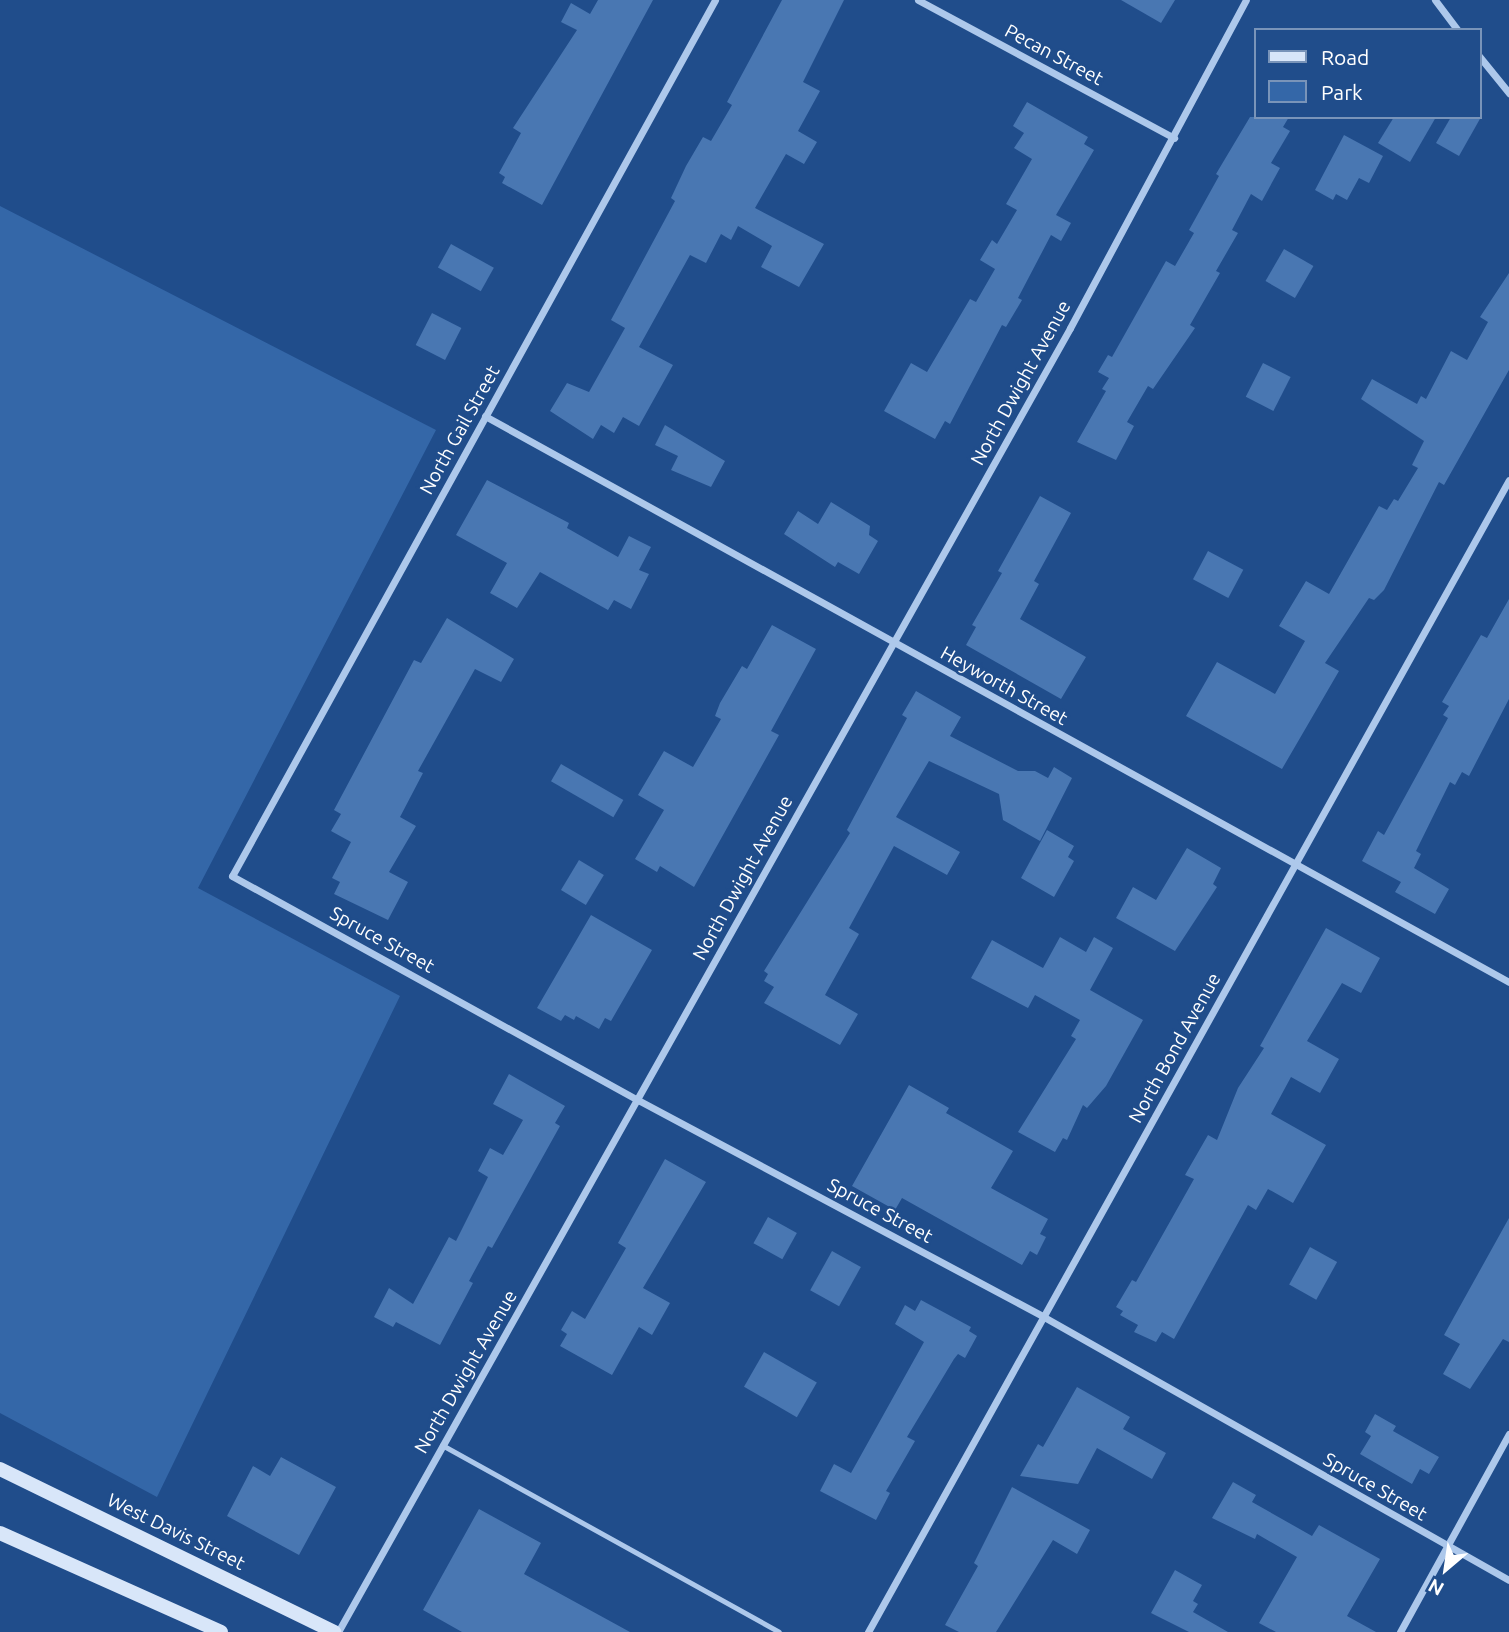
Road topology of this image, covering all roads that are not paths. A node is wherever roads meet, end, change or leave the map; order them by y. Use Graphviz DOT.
graph roads {
  1 [pos="715,0"];
  2 [pos="918,0"];
  3 [pos="1246,0"];
  4 [pos="1435,0"];
  5 [pos="1456,28"];
  6 [pos="1481,58"];
  7 [pos="1509,93"];
  8 [pos="1174,138"];
  9 [pos="485,416"];
  10 [pos="1509,480"];
  11 [pos="892,642"];
  12 [pos="1295,864"];
  13 [pos="233,876"];
  14 [pos="1509,982"];
  15 [pos="638,1100"];
  16 [pos="1044,1317"];
  17 [pos="1509,1434"];
  18 [pos="442,1445"];
  19 [pos="0,1469"];
  20 [pos="0,1533"];
  21 [pos="1447,1546"];
  22 [pos="1509,1580"];
  23 [pos="221,1632"];
  24 [pos="336,1632"];
  25 [pos="779,1632"];
  26 [pos="868,1632"];
  27 [pos="1400,1632"];
  1 -- 9 [label="street, North Gail Street"];
  2 -- 8 [label="street, Pecan Street"];
  3 -- 8 [label="street, North Dwight Avenue"];
  4 -- 5 [label="street"];
  6 -- 7 [label="street"];
  8 -- 11 [label="street, North Dwight Avenue"];
  9 -- 11 [label="street, Heyworth Street"];
  9 -- 13 [label="street, North Gail Street"];
  10 -- 12 [label="street, North Bond Avenue"];
  11 -- 12 [label="street, Heyworth Street"];
  11 -- 15 [label="street, North Dwight Avenue"];
  12 -- 14 [label="street, Heyworth Street"];
  12 -- 16 [label="street, North Bond Avenue"];
  13 -- 15 [label="street, Spruce Street"];
  15 -- 16 [label="street, Spruce Street"];
  15 -- 18 [label="street, North Dwight Avenue"];
  16 -- 21 [label="street, Spruce Street"];
  16 -- 26 [label="street, North Bond Avenue"];
  17 -- 21 [label="street"];
  18 -- 24 [label="street, North Dwight Avenue"];
  18 -- 25 [label="lane"];
  19 -- 24 [label="main road, West Davis Street"];
  20 -- 23 [label="main road"];
  21 -- 22 [label="street, Spruce Street"];
  21 -- 27 [label="street"];
}
